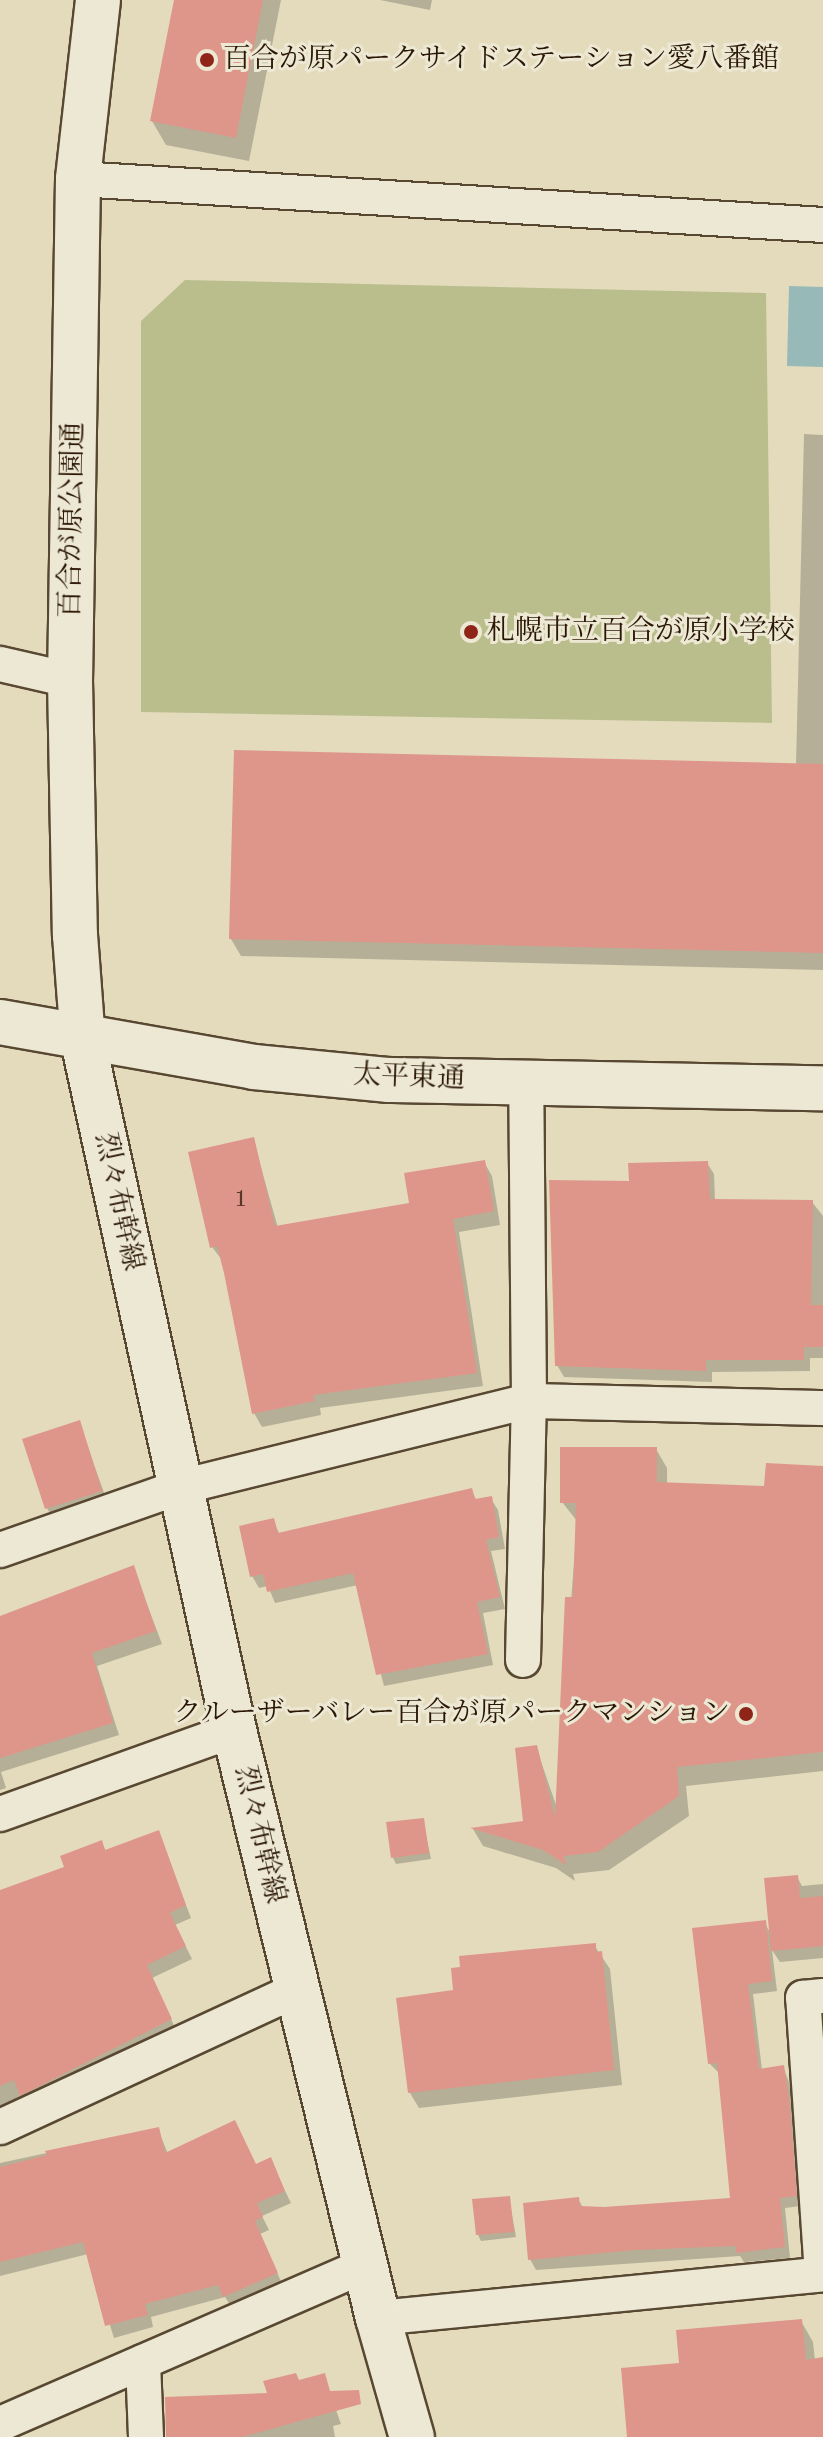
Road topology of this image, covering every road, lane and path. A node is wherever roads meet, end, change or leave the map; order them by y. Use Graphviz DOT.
graph roads {
  1 [pos="98,0"];
  2 [pos="78,179"];
  3 [pos="823,225"];
  4 [pos="0,664"];
  5 [pos="70,680"];
  6 [pos="0,1022"];
  7 [pos="83,1041"];
  8 [pos="526,1082"];
  9 [pos="823,1088"];
  10 [pos="529,1401"];
  11 [pos="823,1408"];
  12 [pos="177,1488"];
  13 [pos="0,1550"];
  14 [pos="523,1660"];
  15 [pos="234,1730"];
  16 [pos="0,1814"];
  17 [pos="296,1990"];
  18 [pos="823,1996"];
  19 [pos="0,2127"];
  20 [pos="365,2265"];
  21 [pos="822,2274"];
  22 [pos="378,2318"];
  23 [pos="143,2362"];
  24 [pos="0,2424"];
  25 [pos="146,2437"];
  26 [pos="412,2437"];
  1 -- 2 [label="street, 百合が原公園通"];
  2 -- 3 [label="street"];
  2 -- 5 [label="street, 百合が原公園通"];
  4 -- 5 [label="street"];
  5 -- 7 [label="street, 百合が原公園通"];
  6 -- 7 [label="street, 太平東通"];
  7 -- 8 [label="street, 太平東通"];
  7 -- 12 [label="street, 烈々布幹線"];
  8 -- 9 [label="street, 太平東通"];
  8 -- 10 [label="street"];
  10 -- 11 [label="street"];
  10 -- 12 [label="street"];
  10 -- 14 [label="street"];
  12 -- 13 [label="street"];
  12 -- 15 [label="street, 烈々布幹線"];
  15 -- 16 [label="street"];
  15 -- 17 [label="street, 烈々布幹線"];
  17 -- 19 [label="street"];
  17 -- 20 [label="street, 烈々布幹線"];
  18 -- 21 [label="street"];
  20 -- 22 [label="street, 烈々布幹線"];
  20 -- 23 [label="street"];
  21 -- 22 [label="street"];
  22 -- 26 [label="street, 烈々布幹線"];
  23 -- 24 [label="street"];
  23 -- 25 [label="street"];
}
